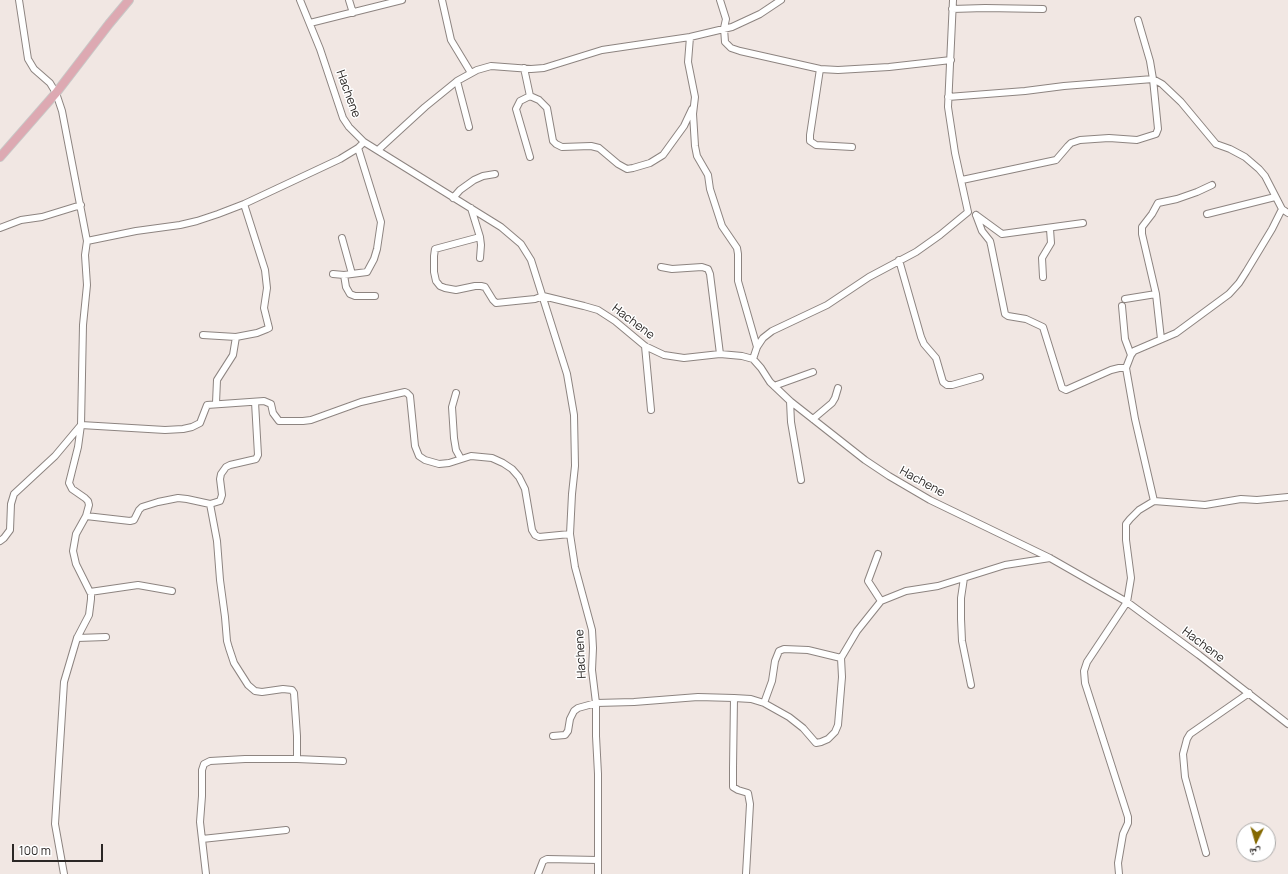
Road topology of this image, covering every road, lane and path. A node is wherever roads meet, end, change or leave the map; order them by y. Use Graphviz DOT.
graph roads {
  1 [pos="18,0"];
  2 [pos="130,0"];
  3 [pos="300,0"];
  4 [pos="349,0"];
  5 [pos="402,0"];
  6 [pos="442,0"];
  7 [pos="720,0"];
  8 [pos="781,0"];
  9 [pos="953,0"];
  10 [pos="952,9"];
  11 [pos="1043,9"];
  12 [pos="353,13"];
  13 [pos="1138,20"];
  14 [pos="310,23"];
  15 [pos="724,28"];
  16 [pos="690,37"];
  17 [pos="951,60"];
  18 [pos="524,68"];
  19 [pos="820,70"];
  20 [pos="471,73"];
  21 [pos="1153,79"];
  22 [pos="457,81"];
  23 [pos="56,93"];
  24 [pos="530,96"];
  25 [pos="948,97"];
  26 [pos="694,106"];
  27 [pos="469,127"];
  28 [pos="364,142"];
  29 [pos="852,147"];
  30 [pos="358,148"];
  31 [pos="378,150"];
  32 [pos="0,157"];
  33 [pos="530,157"];
  34 [pos="496,174"];
  35 [pos="962,180"];
  36 [pos="1212,185"];
  37 [pos="1275,197"];
  38 [pos="453,198"];
  39 [pos="244,204"];
  40 [pos="80,205"];
  41 [pos="471,208"];
  42 [pos="1282,209"];
  43 [pos="968,212"];
  44 [pos="1288,212"];
  45 [pos="1207,214"];
  46 [pos="976,215"];
  47 [pos="1083,223"];
  48 [pos="0,228"];
  49 [pos="1050,229"];
  50 [pos="480,237"];
  51 [pos="342,238"];
  52 [pos="87,241"];
  53 [pos="480,258"];
  54 [pos="899,260"];
  55 [pos="661,268"];
  56 [pos="333,274"];
  57 [pos="352,274"];
  58 [pos="344,275"];
  59 [pos="1043,277"];
  60 [pos="1156,294"];
  61 [pos="376,296"];
  62 [pos="543,296"];
  63 [pos="1125,299"];
  64 [pos="1122,306"];
  65 [pos="203,335"];
  66 [pos="236,336"];
  67 [pos="1160,339"];
  68 [pos="645,346"];
  69 [pos="757,347"];
  70 [pos="720,354"];
  71 [pos="1131,355"];
  72 [pos="753,359"];
  73 [pos="1126,368"];
  74 [pos="813,372"];
  75 [pos="980,378"];
  76 [pos="774,386"];
  77 [pos="838,388"];
  78 [pos="456,393"];
  79 [pos="790,401"];
  80 [pos="255,402"];
  81 [pos="216,404"];
  82 [pos="651,410"];
  83 [pos="813,419"];
  84 [pos="81,425"];
  85 [pos="461,459"];
  86 [pos="801,480"];
  87 [pos="1288,497"];
  88 [pos="1154,501"];
  89 [pos="210,504"];
  90 [pos="86,516"];
  91 [pos="570,534"];
  92 [pos="0,542"];
  93 [pos="878,554"];
  94 [pos="1050,558"];
  95 [pos="964,578"];
  96 [pos="172,591"];
  97 [pos="90,592"];
  98 [pos="881,601"];
  99 [pos="1127,602"];
  100 [pos="106,637"];
  101 [pos="77,638"];
  102 [pos="841,658"];
  103 [pos="971,685"];
  104 [pos="1248,693"];
  105 [pos="734,698"];
  106 [pos="596,703"];
  107 [pos="764,703"];
  108 [pos="1288,724"];
  109 [pos="553,736"];
  110 [pos="297,759"];
  111 [pos="343,761"];
  112 [pos="286,830"];
  113 [pos="202,839"];
  114 [pos="1206,853"];
  115 [pos="598,860"];
  116 [pos="64,874"];
  117 [pos="206,874"];
  118 [pos="538,874"];
  119 [pos="598,874"];
  120 [pos="746,874"];
  121 [pos="1119,874"];
  1 -- 23 [label="street"];
  2 -- 23 [label="main road"];
  3 -- 14 [label="street, Hachene"];
  4 -- 12 [label="street"];
  5 -- 12 [label="street"];
  6 -- 20 [label="street"];
  7 -- 15 [label="street"];
  8 -- 15 [label="street"];
  9 -- 10 [label="street"];
  10 -- 11 [label="street"];
  10 -- 17 [label="street"];
  12 -- 14 [label="street"];
  13 -- 21 [label="street"];
  14 -- 28 [label="street, Hachene"];
  15 -- 16 [label="street"];
  15 -- 19 [label="street"];
  16 -- 18 [label="street"];
  16 -- 26 [label="street"];
  17 -- 19 [label="street"];
  17 -- 25 [label="street"];
  18 -- 20 [label="street"];
  18 -- 24 [label="street"];
  19 -- 29 [label="street"];
  20 -- 22 [label="street"];
  21 -- 25 [label="street"];
  21 -- 35 [label="street"];
  21 -- 37 [label="street"];
  22 -- 27 [label="street"];
  22 -- 31 [label="street"];
  23 -- 32 [label="main road"];
  23 -- 40 [label="street"];
  24 -- 26 [label="street"];
  24 -- 33 [label="street"];
  25 -- 35 [label="street"];
  26 -- 69 [label="street"];
  28 -- 30 [label="street"];
  28 -- 31 [label="street, Hachene"];
  30 -- 39 [label="street"];
  30 -- 57 [label="street"];
  31 -- 38 [label="street, Hachene"];
  34 -- 38 [label="street"];
  35 -- 43 [label="street"];
  36 -- 60 [label="street"];
  37 -- 42 [label="street"];
  37 -- 45 [label="street"];
  38 -- 41 [label="street, Hachene"];
  39 -- 52 [label="street"];
  39 -- 66 [label="street"];
  40 -- 48 [label="street"];
  40 -- 52 [label="street"];
  41 -- 50 [label="street"];
  41 -- 62 [label="street, Hachene"];
  42 -- 44 [label="street"];
  42 -- 67 [label="street"];
  43 -- 46 [label="street"];
  43 -- 54 [label="street"];
  46 -- 49 [label="street"];
  46 -- 73 [label="street"];
  47 -- 49 [label="street"];
  49 -- 59 [label="street"];
  50 -- 53 [label="street"];
  50 -- 62 [label="street"];
  51 -- 57 [label="street"];
  52 -- 84 [label="street"];
  54 -- 69 [label="street"];
  54 -- 75 [label="street"];
  55 -- 70 [label="street"];
  56 -- 58 [label="street"];
  57 -- 58 [label="street"];
  58 -- 61 [label="street"];
  60 -- 63 [label="street"];
  60 -- 67 [label="street"];
  62 -- 68 [label="street, Hachene"];
  62 -- 91 [label="street, Hachene"];
  64 -- 71 [label="street"];
  65 -- 66 [label="street"];
  66 -- 81 [label="street"];
  67 -- 71 [label="street"];
  68 -- 70 [label="street, Hachene"];
  68 -- 82 [label="street"];
  69 -- 72 [label="street"];
  70 -- 72 [label="street, Hachene"];
  71 -- 73 [label="street"];
  72 -- 76 [label="street, Hachene"];
  73 -- 88 [label="street"];
  74 -- 76 [label="street"];
  76 -- 79 [label="street, Hachene"];
  77 -- 83 [label="street"];
  78 -- 85 [label="street"];
  79 -- 83 [label="street, Hachene"];
  79 -- 86 [label="street"];
  80 -- 81 [label="street"];
  80 -- 85 [label="street"];
  80 -- 89 [label="street"];
  81 -- 84 [label="street"];
  83 -- 94 [label="street, Hachene"];
  84 -- 90 [label="street"];
  84 -- 92 [label="street"];
  85 -- 91 [label="street"];
  87 -- 88 [label="street"];
  88 -- 99 [label="street"];
  89 -- 90 [label="street"];
  89 -- 110 [label="street"];
  90 -- 97 [label="street"];
  91 -- 106 [label="street, Hachene"];
  93 -- 98 [label="street"];
  94 -- 95 [label="street"];
  94 -- 99 [label="street, Hachene"];
  95 -- 98 [label="street"];
  95 -- 103 [label="street"];
  96 -- 97 [label="street"];
  97 -- 101 [label="street"];
  98 -- 102 [label="street"];
  99 -- 104 [label="street, Hachene"];
  99 -- 121 [label="street"];
  100 -- 101 [label="street"];
  101 -- 116 [label="street"];
  102 -- 107 [label="street"];
  102 -- 107 [label="street"];
  104 -- 108 [label="street, Hachene"];
  104 -- 114 [label="street"];
  105 -- 106 [label="street"];
  105 -- 107 [label="street"];
  105 -- 120 [label="street"];
  106 -- 109 [label="street"];
  106 -- 115 [label="street, Hachene"];
  110 -- 111 [label="street"];
  110 -- 113 [label="street"];
  112 -- 113 [label="street"];
  113 -- 117 [label="street"];
  115 -- 118 [label="street"];
  115 -- 119 [label="street, Hachene"];
}
